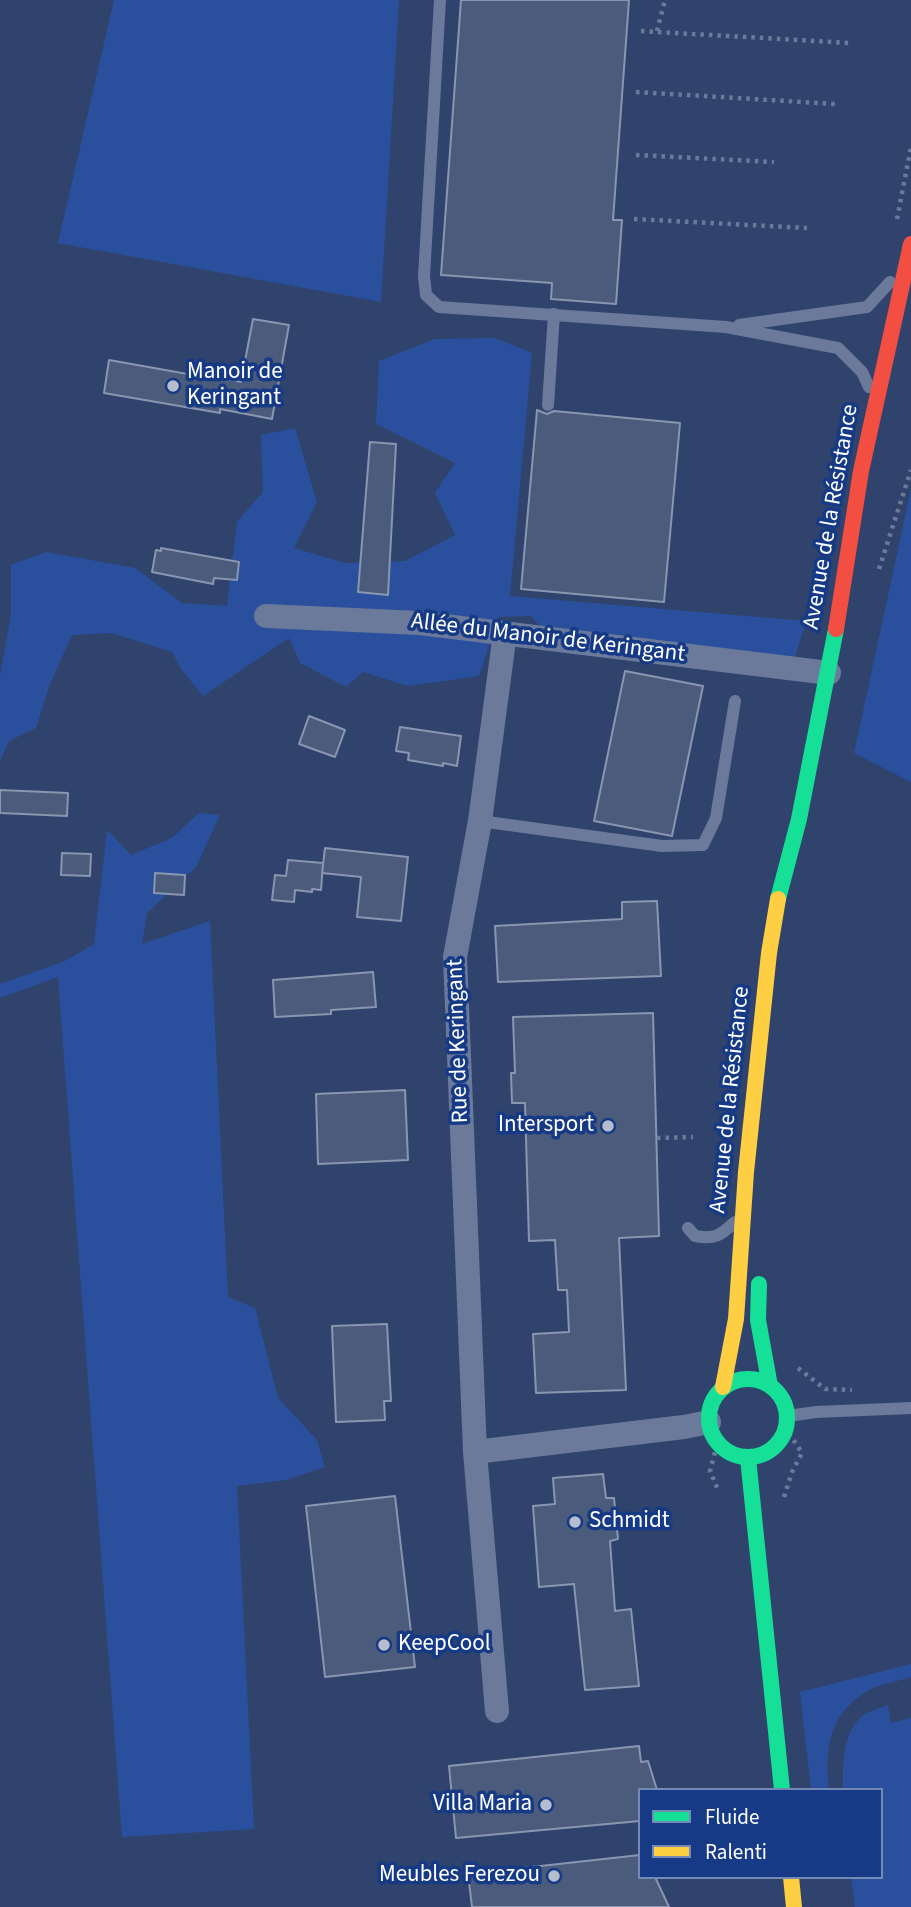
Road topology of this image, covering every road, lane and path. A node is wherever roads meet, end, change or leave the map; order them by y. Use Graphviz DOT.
graph roads {
  1 [pos="440,0"];
  2 [pos="665,0"];
  3 [pos="641,31"];
  4 [pos="657,32"];
  5 [pos="849,43"];
  6 [pos="636,92"];
  7 [pos="836,104"];
  8 [pos="636,155"];
  9 [pos="774,162"];
  10 [pos="634,219"];
  11 [pos="807,228"];
  12 [pos="910,248"];
  13 [pos="554,314"];
  14 [pos="726,327"];
  15 [pos="876,403"];
  16 [pos="548,405"];
  17 [pos="911,470"];
  18 [pos="867,539"];
  19 [pos="877,576"];
  20 [pos="266,616"];
  21 [pos="505,633"];
  22 [pos="830,666"];
  23 [pos="735,701"];
  24 [pos="799,819"];
  25 [pos="480,821"];
  26 [pos="793,909"];
  27 [pos="693,1137"];
  28 [pos="657,1138"];
  29 [pos="743,1215"];
  30 [pos="688,1228"];
  31 [pos="760,1265"];
  32 [pos="792,1361"];
  33 [pos="771,1385"];
  34 [pos="723,1387"];
  35 [pos="862,1390"];
  36 [pos="911,1408"];
  37 [pos="709,1422"];
  38 [pos="787,1423"];
  39 [pos="475,1452"];
  40 [pos="748,1458"];
  41 [pos="781,1507"];
  42 [pos="497,1711"];
  43 [pos="782,1788"];
  44 [pos="791,1879"];
  45 [pos="794,1907"];
  1 -- 13 [label="lane"];
  2 -- 4 [label="path"];
  3 -- 4 [label="path"];
  4 -- 5 [label="path"];
  6 -- 7 [label="path"];
  8 -- 9 [label="path"];
  10 -- 11 [label="path"];
  12 -- 14 [label="lane"];
  12 -- 15 [label="main road, Avenue de la Résistance"];
  13 -- 14 [label="lane"];
  13 -- 16 [label="lane"];
  14 -- 15 [label="lane"];
  15 -- 22 [label="main road, Avenue de la Résistance"];
  17 -- 19 [label="path"];
  18 -- 22 [label="main road, Avenue de la Résistance"];
  20 -- 21 [label="street, Allée du Manoir de Keringant"];
  21 -- 22 [label="street, Allée du Manoir de Keringant"];
  21 -- 25 [label="street, Rue de Keringant"];
  22 -- 24 [label="main road, Avenue de la Résistance"];
  23 -- 25 [label="lane"];
  24 -- 26 [label="main road, Avenue de la Résistance"];
  24 -- 29 [label="main road, Avenue de la Résistance"];
  25 -- 39 [label="street, Rue de Keringant"];
  27 -- 28 [label="path"];
  29 -- 30 [label="lane"];
  29 -- 34 [label="main road, Avenue de la Résistance"];
  31 -- 33 [label="main road"];
  32 -- 35 [label="path"];
  33 -- 34 [label="main road"];
  33 -- 38 [label="main road"];
  34 -- 37 [label="main road"];
  36 -- 38 [label="lane"];
  37 -- 39 [label="street"];
  37 -- 40 [label="main road"];
  38 -- 40 [label="main road"];
  38 -- 41 [label="path"];
  39 -- 42 [label="street, Rue de Keringant"];
  40 -- 43 [label="main road"];
  44 -- 45 [label="main road"];
}
